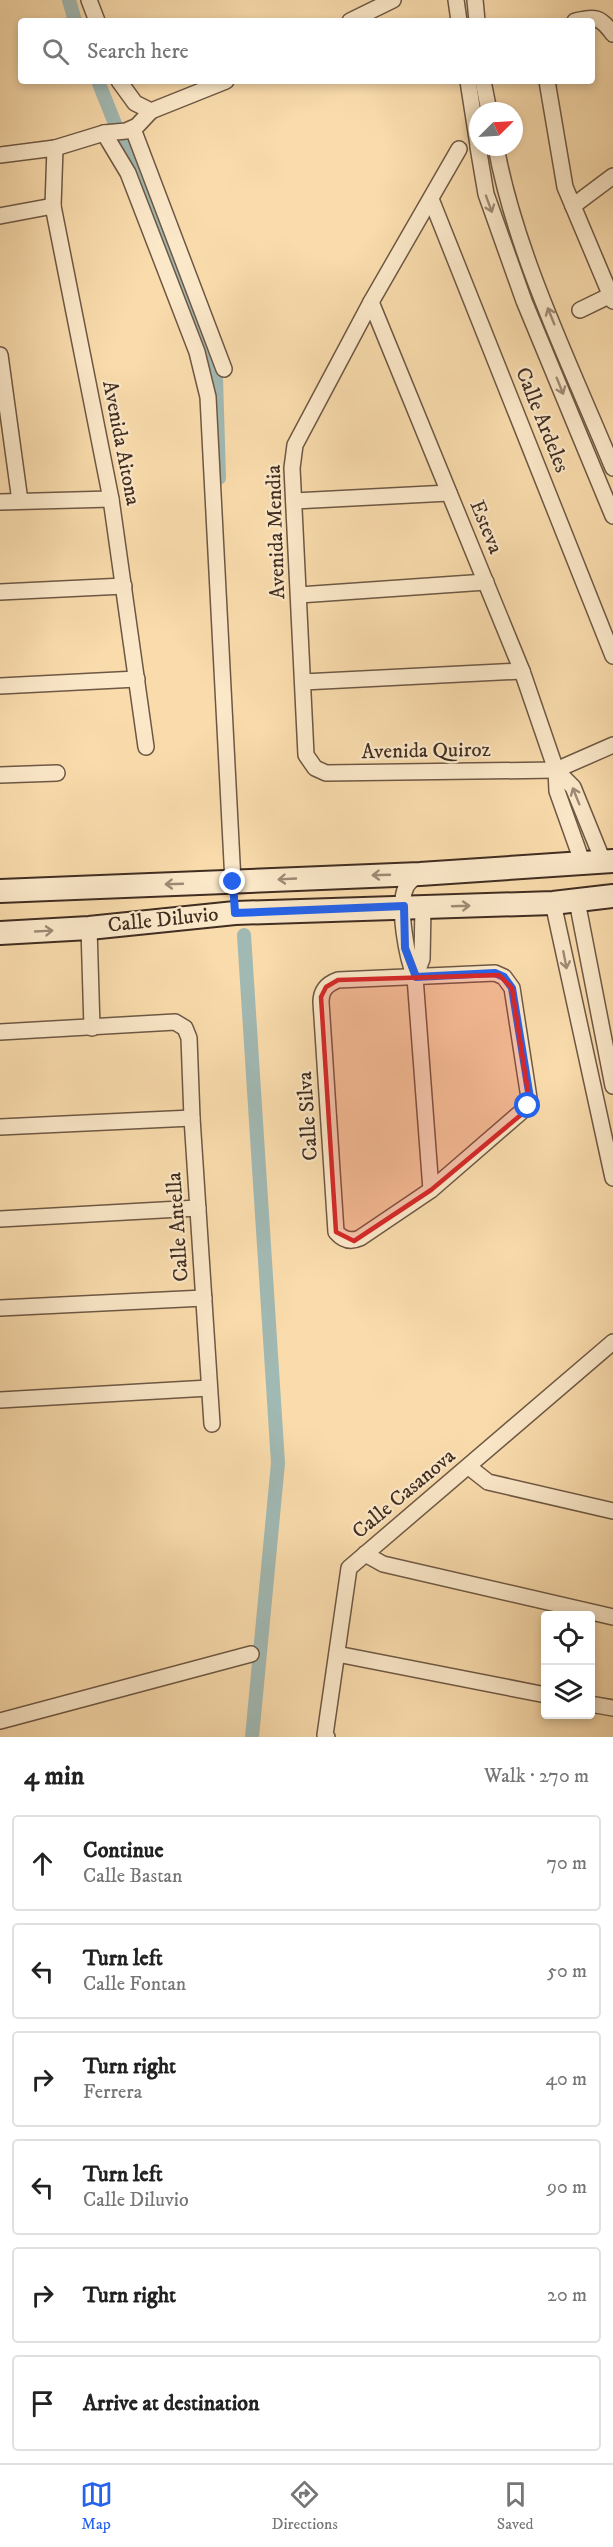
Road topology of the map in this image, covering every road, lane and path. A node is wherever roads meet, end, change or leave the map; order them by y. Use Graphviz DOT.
graph roads {
  1 [pos="89,0"];
  2 [pos="393,0"];
  3 [pos="456,0"];
  4 [pos="475,0"];
  5 [pos="96,18"];
  6 [pos="356,18"];
  7 [pos="459,18"];
  8 [pos="477,18"];
  9 [pos="595,19"];
  10 [pos="613,34"];
  11 [pos="121,84"];
  12 [pos="218,84"];
  13 [pos="468,84"];
  14 [pos="484,84"];
  15 [pos="547,84"];
  16 [pos="471,102"];
  17 [pos="487,102"];
  18 [pos="151,111"];
  19 [pos="130,130"];
  20 [pos="107,133"];
  21 [pos="55,148"];
  22 [pos="459,149"];
  23 [pos="0,155"];
  24 [pos="480,156"];
  25 [pos="498,156"];
  26 [pos="613,176"];
  27 [pos="431,199"];
  28 [pos="53,206"];
  29 [pos="573,206"];
  30 [pos="0,216"];
  31 [pos="612,297"];
  32 [pos="371,302"];
  33 [pos="580,310"];
  34 [pos="0,355"];
  35 [pos="224,369"];
  36 [pos="613,468"];
  37 [pos="449,493"];
  38 [pos="111,499"];
  39 [pos="20,501"];
  40 [pos="294,501"];
  41 [pos="0,502"];
  42 [pos="613,516"];
  43 [pos="486,582"];
  44 [pos="124,586"];
  45 [pos="0,592"];
  46 [pos="299,595"];
  47 [pos="613,656"];
  48 [pos="522,671"];
  49 [pos="137,679"];
  50 [pos="303,682"];
  51 [pos="0,686"];
  52 [pos="613,745"];
  53 [pos="146,747"];
  54 [pos="306,755"];
  55 [pos="556,770"];
  56 [pos="57,773"];
  57 [pos="0,775"];
  58 [pos="600,862"];
  59 [pos="420,874"];
  60 [pos="233,882"];
  61 [pos="0,891"];
  62 [pos="613,896"];
  63 [pos="577,901"];
  64 [pos="553,903"];
  65 [pos="413,906"];
  66 [pos="235,913"];
  67 [pos="89,928"];
  68 [pos="0,933"];
  69 [pos="416,977"];
  70 [pos="93,1028"];
  71 [pos="0,1032"];
  72 [pos="613,1086"];
  73 [pos="192,1118"];
  74 [pos="0,1127"];
  75 [pos="609,1143"];
  76 [pos="613,1178"];
  77 [pos="431,1190"];
  78 [pos="198,1209"];
  79 [pos="0,1220"];
  80 [pos="204,1298"];
  81 [pos="0,1308"];
  82 [pos="613,1342"];
  83 [pos="209,1388"];
  84 [pos="0,1400"];
  85 [pos="212,1424"];
  86 [pos="469,1467"];
  87 [pos="613,1511"];
  88 [pos="364,1554"];
  89 [pos="613,1617"];
  90 [pos="251,1654"];
  91 [pos="337,1654"];
  92 [pos="541,1694"];
  93 [pos="595,1705"];
  94 [pos="613,1708"];
  95 [pos="0,1721"];
  96 [pos="326,1736"];
  1 -- 5 [label="street"];
  2 -- 6 [label="street"];
  3 -- 7 [label="street"];
  4 -- 8 [label="street"];
  9 -- 10 [label="street"];
  11 -- 18 [label="street"];
  12 -- 18 [label="street"];
  13 -- 16 [label="street"];
  14 -- 17 [label="street"];
  15 -- 29 [label="street"];
  18 -- 19 [label="street"];
  19 -- 20 [label="street"];
  19 -- 35 [label="street"];
  20 -- 21 [label="street"];
  20 -- 60 [label="street"];
  21 -- 23 [label="street"];
  21 -- 28 [label="street, Avenida Aitona"];
  22 -- 27 [label="street, Avenida Mendia"];
  24 -- 42 [label="street, one-way"];
  36 -- 25 [label="street, one-way"];
  26 -- 29 [label="street"];
  27 -- 32 [label="street, Avenida Mendia"];
  27 -- 47 [label="street, Calle Ardeles"];
  28 -- 30 [label="street"];
  28 -- 38 [label="street, Avenida Aitona"];
  29 -- 31 [label="street"];
  31 -- 33 [label="street"];
  32 -- 37 [label="street, Esteva"];
  32 -- 40 [label="street, Avenida Mendia"];
  34 -- 39 [label="street"];
  37 -- 40 [label="street"];
  37 -- 43 [label="street, Esteva"];
  38 -- 39 [label="street"];
  38 -- 44 [label="street, Avenida Aitona"];
  39 -- 41 [label="street"];
  40 -- 46 [label="street, Avenida Mendia"];
  43 -- 46 [label="street"];
  43 -- 48 [label="street, Esteva"];
  44 -- 45 [label="street"];
  44 -- 49 [label="street, Avenida Aitona"];
  46 -- 50 [label="street, Avenida Mendia"];
  48 -- 50 [label="street"];
  48 -- 55 [label="street, Esteva"];
  49 -- 51 [label="street"];
  49 -- 53 [label="street, Avenida Aitona"];
  50 -- 54 [label="street, Avenida Mendia"];
  52 -- 55 [label="street"];
  54 -- 55 [label="street, Avenida Quiroz"];
  55 -- 58 [label="street, Esteva"];
  56 -- 57 [label="street"];
  58 -- 59 [label="street, Calle Diluvio"];
  59 -- 60 [label="street, Calle Diluvio, one-way"];
  59 -- 65 [label="street"];
  60 -- 61 [label="street, Calle Diluvio, one-way"];
  60 -- 66 [label="street"];
  62 -- 63 [label="street, Calle Diluvio"];
  63 -- 64 [label="street, Calle Diluvio"];
  63 -- 72 [label="street"];
  65 -- 64 [label="street, Calle Diluvio, one-way"];
  64 -- 75 [label="street, one-way"];
  65 -- 66 [label="street, Calle Diluvio"];
  65 -- 69 [label="street"];
  66 -- 67 [label="street, Calle Diluvio"];
  68 -- 67 [label="street, Calle Diluvio, one-way"];
  67 -- 70 [label="street"];
  69 -- 77 [label="street"];
  69 -- 77 [label="street"];
  69 -- 77 [label="street, Calle Silva"];
  70 -- 71 [label="street"];
  70 -- 73 [label="street, Calle Antella"];
  73 -- 74 [label="street"];
  73 -- 78 [label="street, Calle Antella"];
  75 -- 76 [label="street"];
  78 -- 79 [label="street"];
  78 -- 80 [label="street, Calle Antella"];
  80 -- 81 [label="street"];
  80 -- 83 [label="street, Calle Antella"];
  82 -- 86 [label="street, Calle Casanova"];
  83 -- 84 [label="street"];
  83 -- 85 [label="street, Calle Antella"];
  86 -- 87 [label="street"];
  86 -- 88 [label="street, Calle Casanova"];
  88 -- 89 [label="street"];
  88 -- 91 [label="street, Calle Casanova"];
  90 -- 95 [label="street"];
  91 -- 92 [label="street"];
  91 -- 96 [label="street, Calle Casanova"];
  93 -- 94 [label="street"];
}
